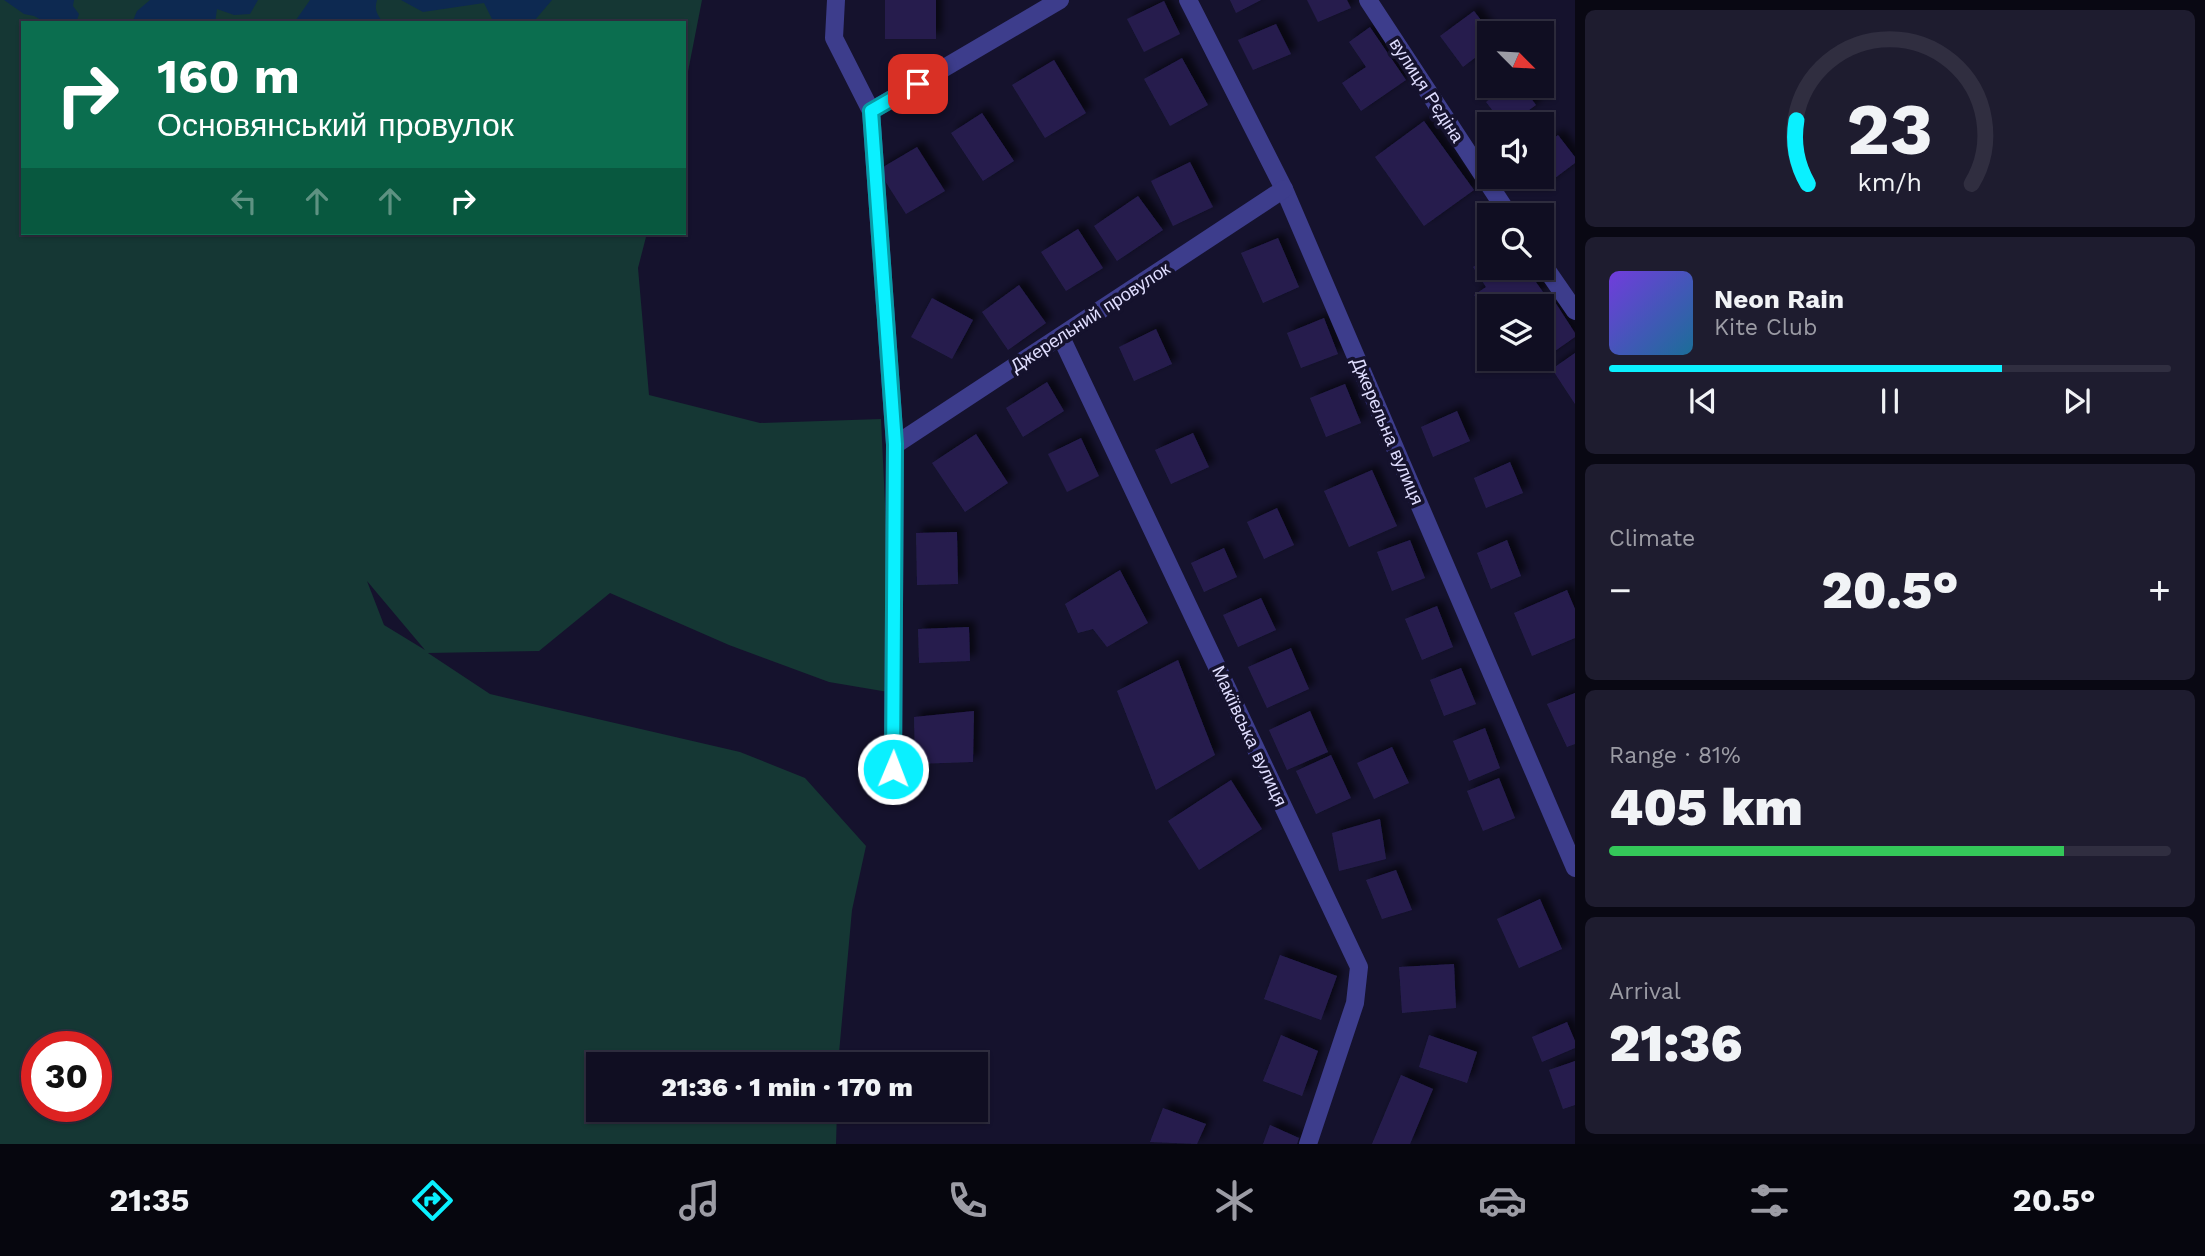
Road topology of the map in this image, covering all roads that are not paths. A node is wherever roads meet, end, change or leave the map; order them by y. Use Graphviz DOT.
graph roads {
  1 [pos="836,0"];
  2 [pos="1060,0"];
  3 [pos="1188,0"];
  4 [pos="1368,0"];
  5 [pos="871,111"];
  6 [pos="1284,189"];
  7 [pos="1501,203"];
  8 [pos="1554,280"];
  9 [pos="1575,311"];
  10 [pos="1062,337"];
  11 [pos="895,444"];
  12 [pos="893,769"];
  13 [pos="1575,868"];
  14 [pos="1308,1144"];
  1 -- 5 [label="street"];
  2 -- 5 [label="street"];
  3 -- 6 [label="street, Джерельна вулиця"];
  4 -- 7 [label="street, вулиця Рєдіна"];
  5 -- 11 [label="street"];
  6 -- 10 [label="street, Джерельний провулок"];
  6 -- 13 [label="street, Джерельна вулиця"];
  8 -- 9 [label="street"];
  10 -- 11 [label="street, Джерельний провулок"];
  10 -- 14 [label="street, Макіївська вулиця"];
  11 -- 12 [label="street"];
}
